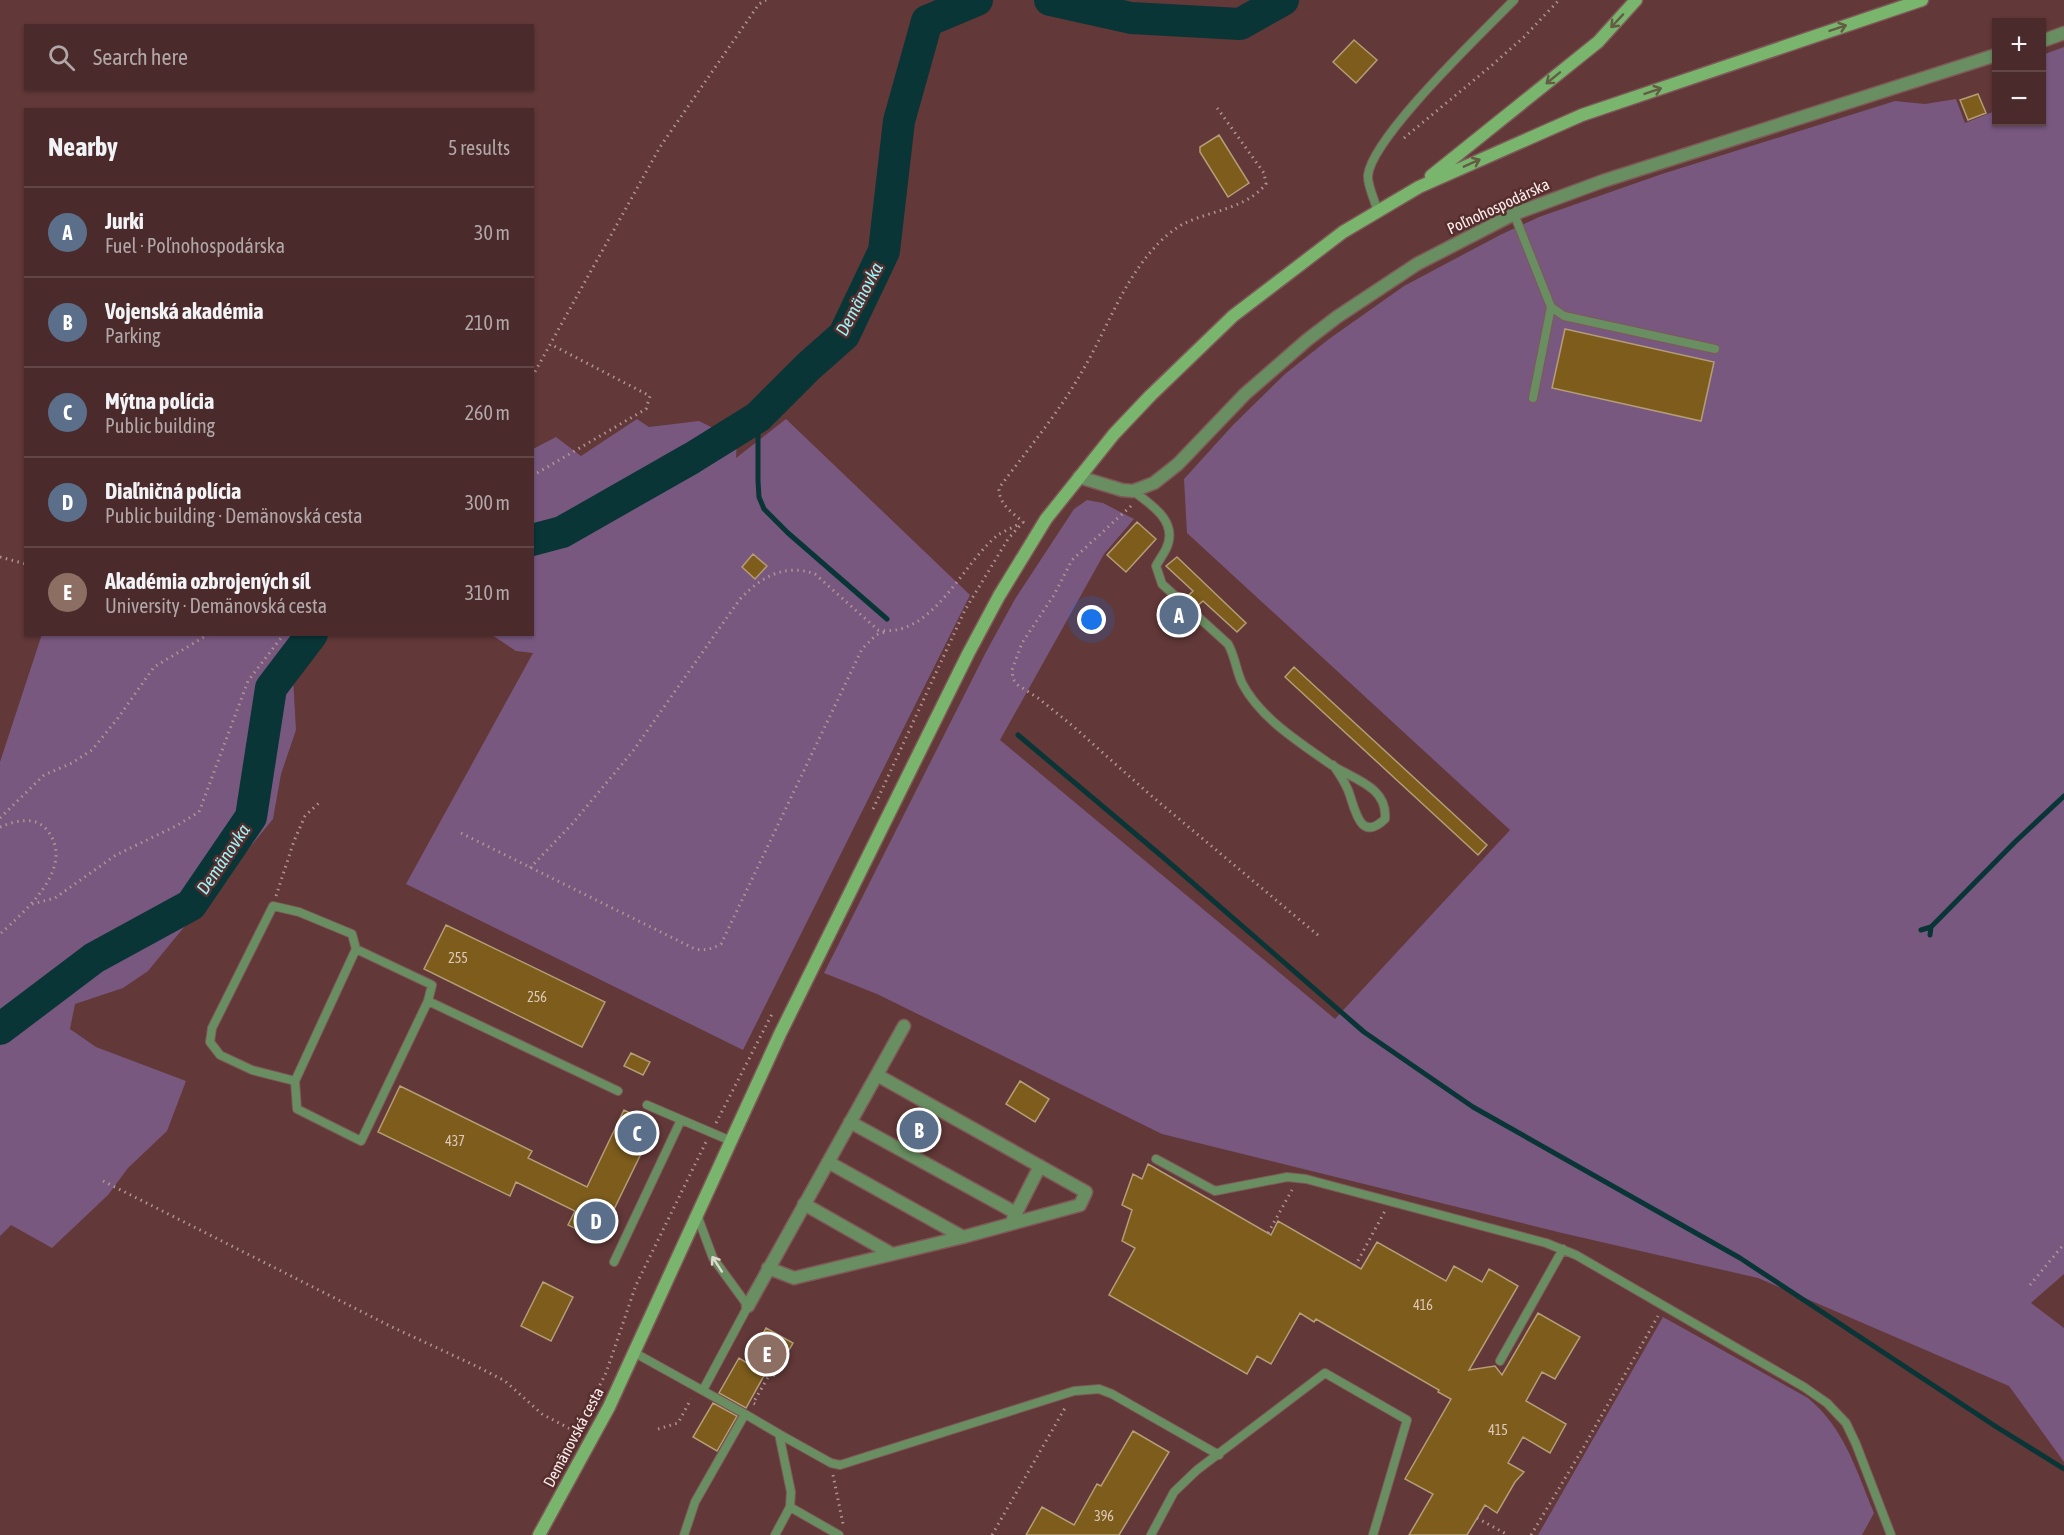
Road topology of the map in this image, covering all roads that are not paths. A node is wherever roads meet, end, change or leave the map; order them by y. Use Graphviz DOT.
graph roads {
  1 [pos="1514,0"];
  2 [pos="1636,0"];
  3 [pos="1922,0"];
  4 [pos="2064,33"];
  5 [pos="2046,40"];
  6 [pos="1992,56"];
  7 [pos="1419,187"];
  8 [pos="1377,210"];
  9 [pos="1514,214"];
  10 [pos="1551,308"];
  11 [pos="1715,349"];
  12 [pos="1533,398"];
  13 [pos="1079,477"];
  14 [pos="1137,494"];
  15 [pos="1333,765"];
  16 [pos="356,949"];
  17 [pos="428,1001"];
  18 [pos="904,1026"];
  19 [pos="877,1075"];
  20 [pos="295,1081"];
  21 [pos="618,1091"];
  22 [pos="648,1105"];
  23 [pos="681,1120"];
  24 [pos="850,1122"];
  25 [pos="730,1141"];
  26 [pos="1156,1159"];
  27 [pos="828,1162"];
  28 [pos="1040,1166"];
  29 [pos="804,1204"];
  30 [pos="697,1215"];
  31 [pos="1013,1218"];
  32 [pos="963,1237"];
  33 [pos="1563,1249"];
  34 [pos="892,1254"];
  35 [pos="614,1262"];
  36 [pos="768,1268"];
  37 [pos="748,1306"];
  38 [pos="635,1353"];
  39 [pos="1500,1361"];
  40 [pos="700,1388"];
  41 [pos="745,1414"];
  42 [pos="779,1434"];
  43 [pos="1219,1455"];
  44 [pos="790,1508"];
  45 [pos="539,1535"];
  46 [pos="684,1535"];
  47 [pos="775,1535"];
  48 [pos="839,1535"];
  49 [pos="1150,1535"];
  50 [pos="1373,1535"];
  51 [pos="1891,1535"];
  1 -- 8 [label="lane"];
  2 -- 7 [label="main road, one-way"];
  7 -- 3 [label="main road, one-way"];
  4 -- 5 [label="street"];
  6 -- 9 [label="street, Poľnohospodárska"];
  7 -- 8 [label="main road, Demänovská cesta"];
  8 -- 13 [label="main road, Demänovská cesta"];
  9 -- 10 [label="lane"];
  9 -- 14 [label="street, Poľnohospodárska"];
  10 -- 11 [label="lane"];
  10 -- 12 [label="lane"];
  13 -- 14 [label="street"];
  13 -- 25 [label="main road, Demänovská cesta"];
  14 -- 15 [label="lane"];
  15 -- 15 [label="lane"];
  16 -- 17 [label="lane"];
  16 -- 20 [label="lane"];
  16 -- 20 [label="lane"];
  17 -- 20 [label="lane"];
  17 -- 21 [label="lane"];
  18 -- 19 [label="street"];
  19 -- 24 [label="street"];
  19 -- 28 [label="street"];
  22 -- 23 [label="lane"];
  23 -- 25 [label="lane"];
  23 -- 35 [label="lane"];
  24 -- 27 [label="street"];
  24 -- 31 [label="street"];
  25 -- 30 [label="main road, Demänovská cesta"];
  26 -- 33 [label="lane"];
  27 -- 29 [label="street"];
  27 -- 32 [label="street"];
  28 -- 31 [label="street"];
  28 -- 31 [label="street"];
  29 -- 34 [label="street"];
  29 -- 36 [label="street"];
  37 -- 30 [label="lane, one-way"];
  30 -- 38 [label="main road, Demänovská cesta"];
  31 -- 32 [label="street"];
  32 -- 34 [label="street"];
  33 -- 39 [label="lane"];
  33 -- 51 [label="lane"];
  34 -- 36 [label="street"];
  36 -- 37 [label="street"];
  37 -- 40 [label="lane"];
  38 -- 40 [label="lane"];
  38 -- 45 [label="main road, Demänovská cesta"];
  40 -- 41 [label="lane"];
  41 -- 42 [label="lane"];
  41 -- 46 [label="lane"];
  42 -- 43 [label="lane"];
  42 -- 44 [label="lane"];
  43 -- 49 [label="lane"];
  43 -- 50 [label="lane"];
  44 -- 47 [label="lane"];
  44 -- 48 [label="lane"];
}
